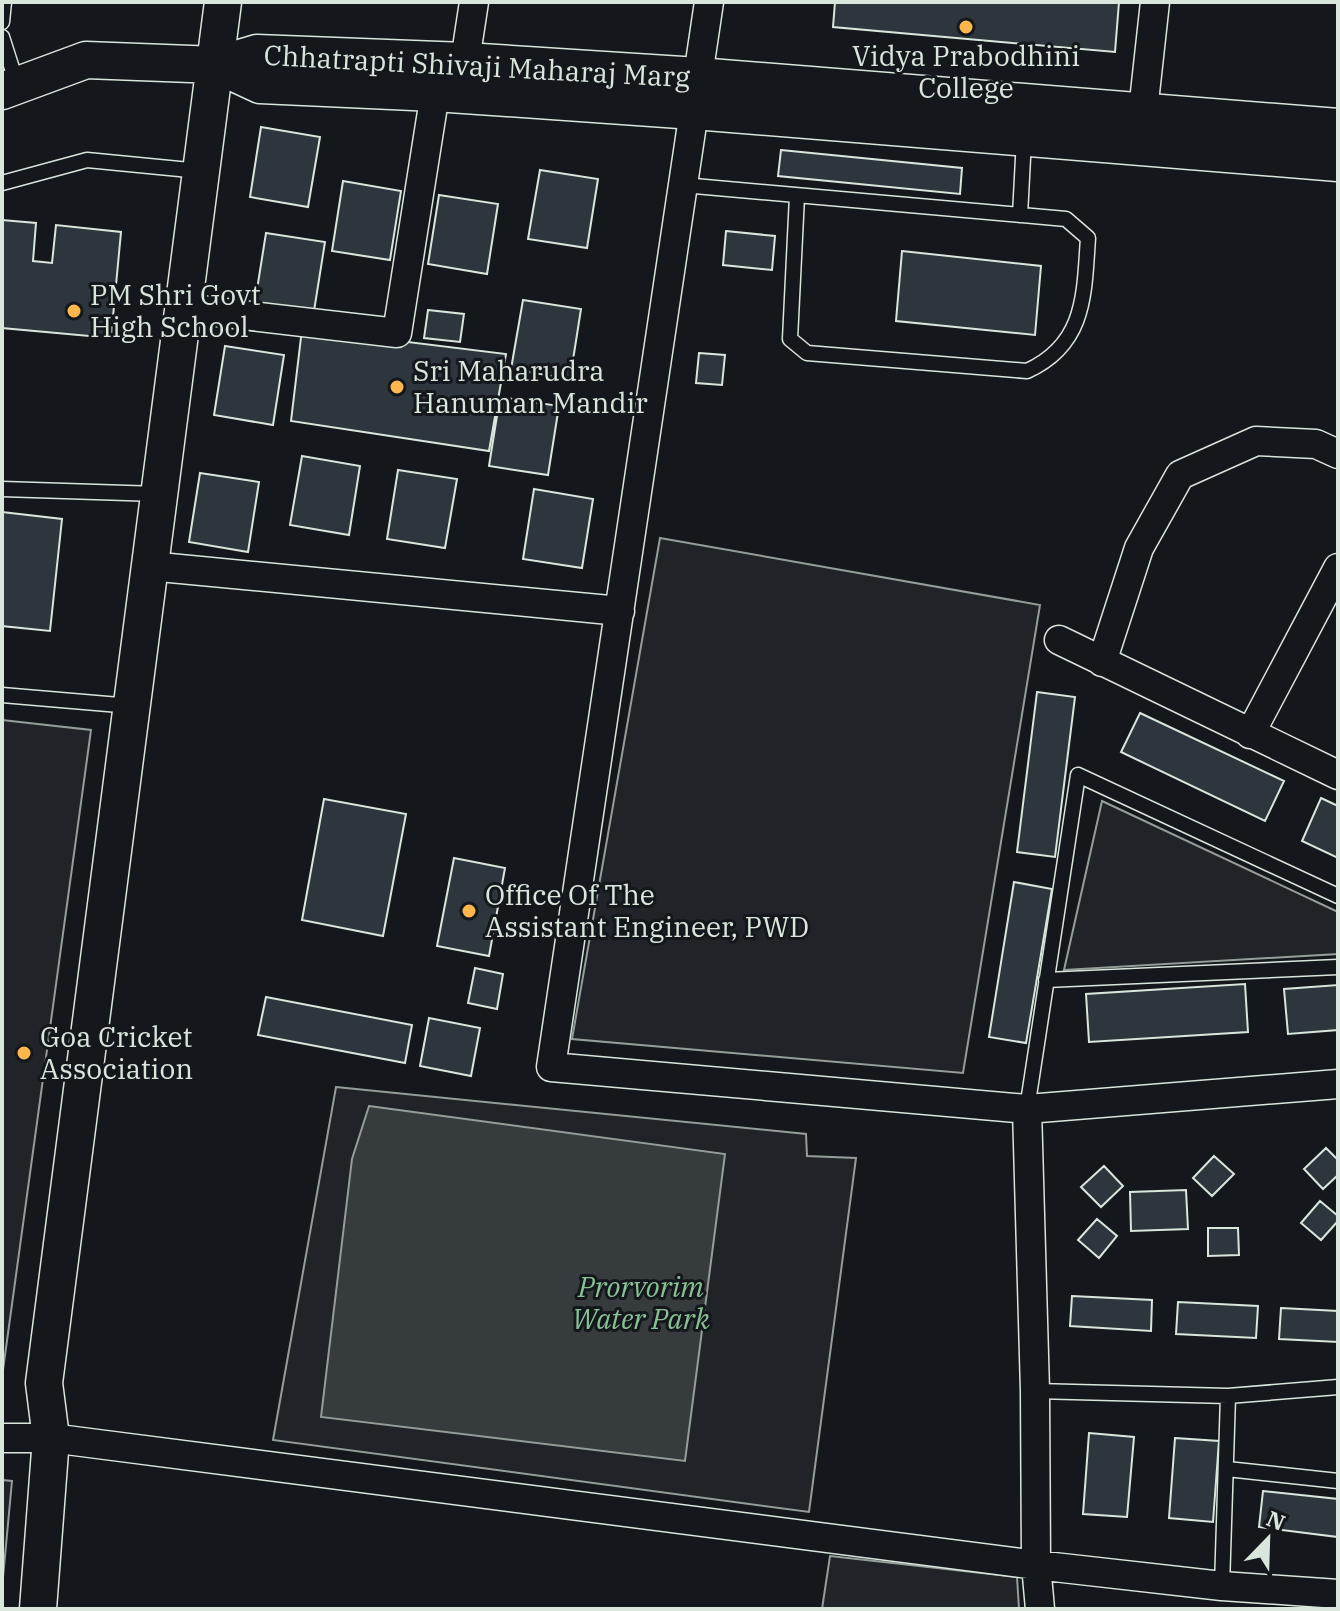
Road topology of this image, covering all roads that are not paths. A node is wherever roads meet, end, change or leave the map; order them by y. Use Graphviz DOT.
graph roads {
  1 [pos="4,2"];
  2 [pos="223,2"];
  3 [pos="474,2"];
  4 [pos="709,2"];
  5 [pos="1155,2"];
  6 [pos="2,22"];
  7 [pos="2,37"];
  8 [pos="465,61"];
  9 [pos="217,65"];
  10 [pos="9,88"];
  11 [pos="435,93"];
  12 [pos="696,93"];
  13 [pos="1338,127"];
  14 [pos="1141,129"];
  15 [pos="1024,136"];
  16 [pos="1338,163"];
  17 [pos="201,171"];
  18 [pos="2,183"];
  19 [pos="683,185"];
  20 [pos="797,196"];
  21 [pos="1020,215"];
  22 [pos="183,308"];
  23 [pos="1338,454"];
  24 [pos="2,489"];
  25 [pos="159,494"];
  26 [pos="149,566"];
  27 [pos="1338,568"];
  28 [pos="620,611"];
  29 [pos="1059,640"];
  30 [pos="1102,662"];
  31 [pos="2,695"];
  32 [pos="131,706"];
  33 [pos="1250,734"];
  34 [pos="1338,775"];
  35 [pos="1338,896"];
  36 [pos="1338,967"];
  37 [pos="1046,980"];
  38 [pos="1338,1084"];
  39 [pos="1027,1109"];
  40 [pos="1338,1387"];
  41 [pos="1035,1391"];
  42 [pos="1228,1396"];
  43 [pos="2,1438"];
  44 [pos="51,1438"];
  45 [pos="1227,1469"];
  46 [pos="1338,1481"];
  47 [pos="1036,1565"];
  48 [pos="1222,1586"];
  49 [pos="1338,1594"];
  50 [pos="38,1609"];
  51 [pos="1040,1609"];
  1 -- 6 [label="lane"];
  2 -- 9 [label="street"];
  3 -- 8 [label="street"];
  4 -- 12 [label="street"];
  5 -- 14 [label="street"];
  7 -- 10 [label="lane"];
  8 -- 9 [label="street, Chhatrapti Shivaji Maharaj Marg"];
  8 -- 12 [label="street, Chhatrapti Shivaji Maharaj Marg"];
  9 -- 10 [label="street"];
  9 -- 11 [label="street, Chhatrapti Shivaji Maharaj Marg"];
  9 -- 17 [label="street"];
  11 -- 12 [label="street, Chhatrapti Shivaji Maharaj Marg"];
  11 -- 22 [label="street"];
  12 -- 14 [label="street, Chhatrapti Shivaji Maharaj Marg"];
  12 -- 15 [label="street, Chhatrapti Shivaji Maharaj Marg"];
  12 -- 19 [label="street"];
  13 -- 14 [label="street, Chhatrapti Shivaji Maharaj Marg"];
  14 -- 15 [label="street, Chhatrapti Shivaji Maharaj Marg"];
  14 -- 16 [label="street, Chhatrapti Shivaji Maharaj Marg"];
  15 -- 21 [label="lane"];
  17 -- 18 [label="lane"];
  17 -- 22 [label="street"];
  19 -- 20 [label="lane"];
  19 -- 28 [label="street"];
  20 -- 21 [label="lane"];
  20 -- 21 [label="lane"];
  22 -- 25 [label="street"];
  23 -- 30 [label="street"];
  24 -- 25 [label="lane"];
  25 -- 26 [label="street"];
  26 -- 28 [label="street"];
  26 -- 32 [label="street"];
  27 -- 33 [label="street"];
  28 -- 39 [label="street"];
  29 -- 30 [label="street"];
  30 -- 33 [label="street"];
  31 -- 32 [label="lane"];
  32 -- 44 [label="street"];
  33 -- 34 [label="street"];
  35 -- 37 [label="lane"];
  36 -- 37 [label="lane"];
  37 -- 39 [label="lane"];
  38 -- 39 [label="street"];
  39 -- 41 [label="street"];
  40 -- 42 [label="lane"];
  41 -- 42 [label="lane"];
  41 -- 47 [label="street"];
  42 -- 45 [label="lane"];
  43 -- 44 [label="street"];
  44 -- 47 [label="street"];
  44 -- 50 [label="street"];
  45 -- 46 [label="lane"];
  45 -- 48 [label="lane"];
  47 -- 48 [label="street"];
  47 -- 51 [label="street"];
  48 -- 49 [label="street"];
}
